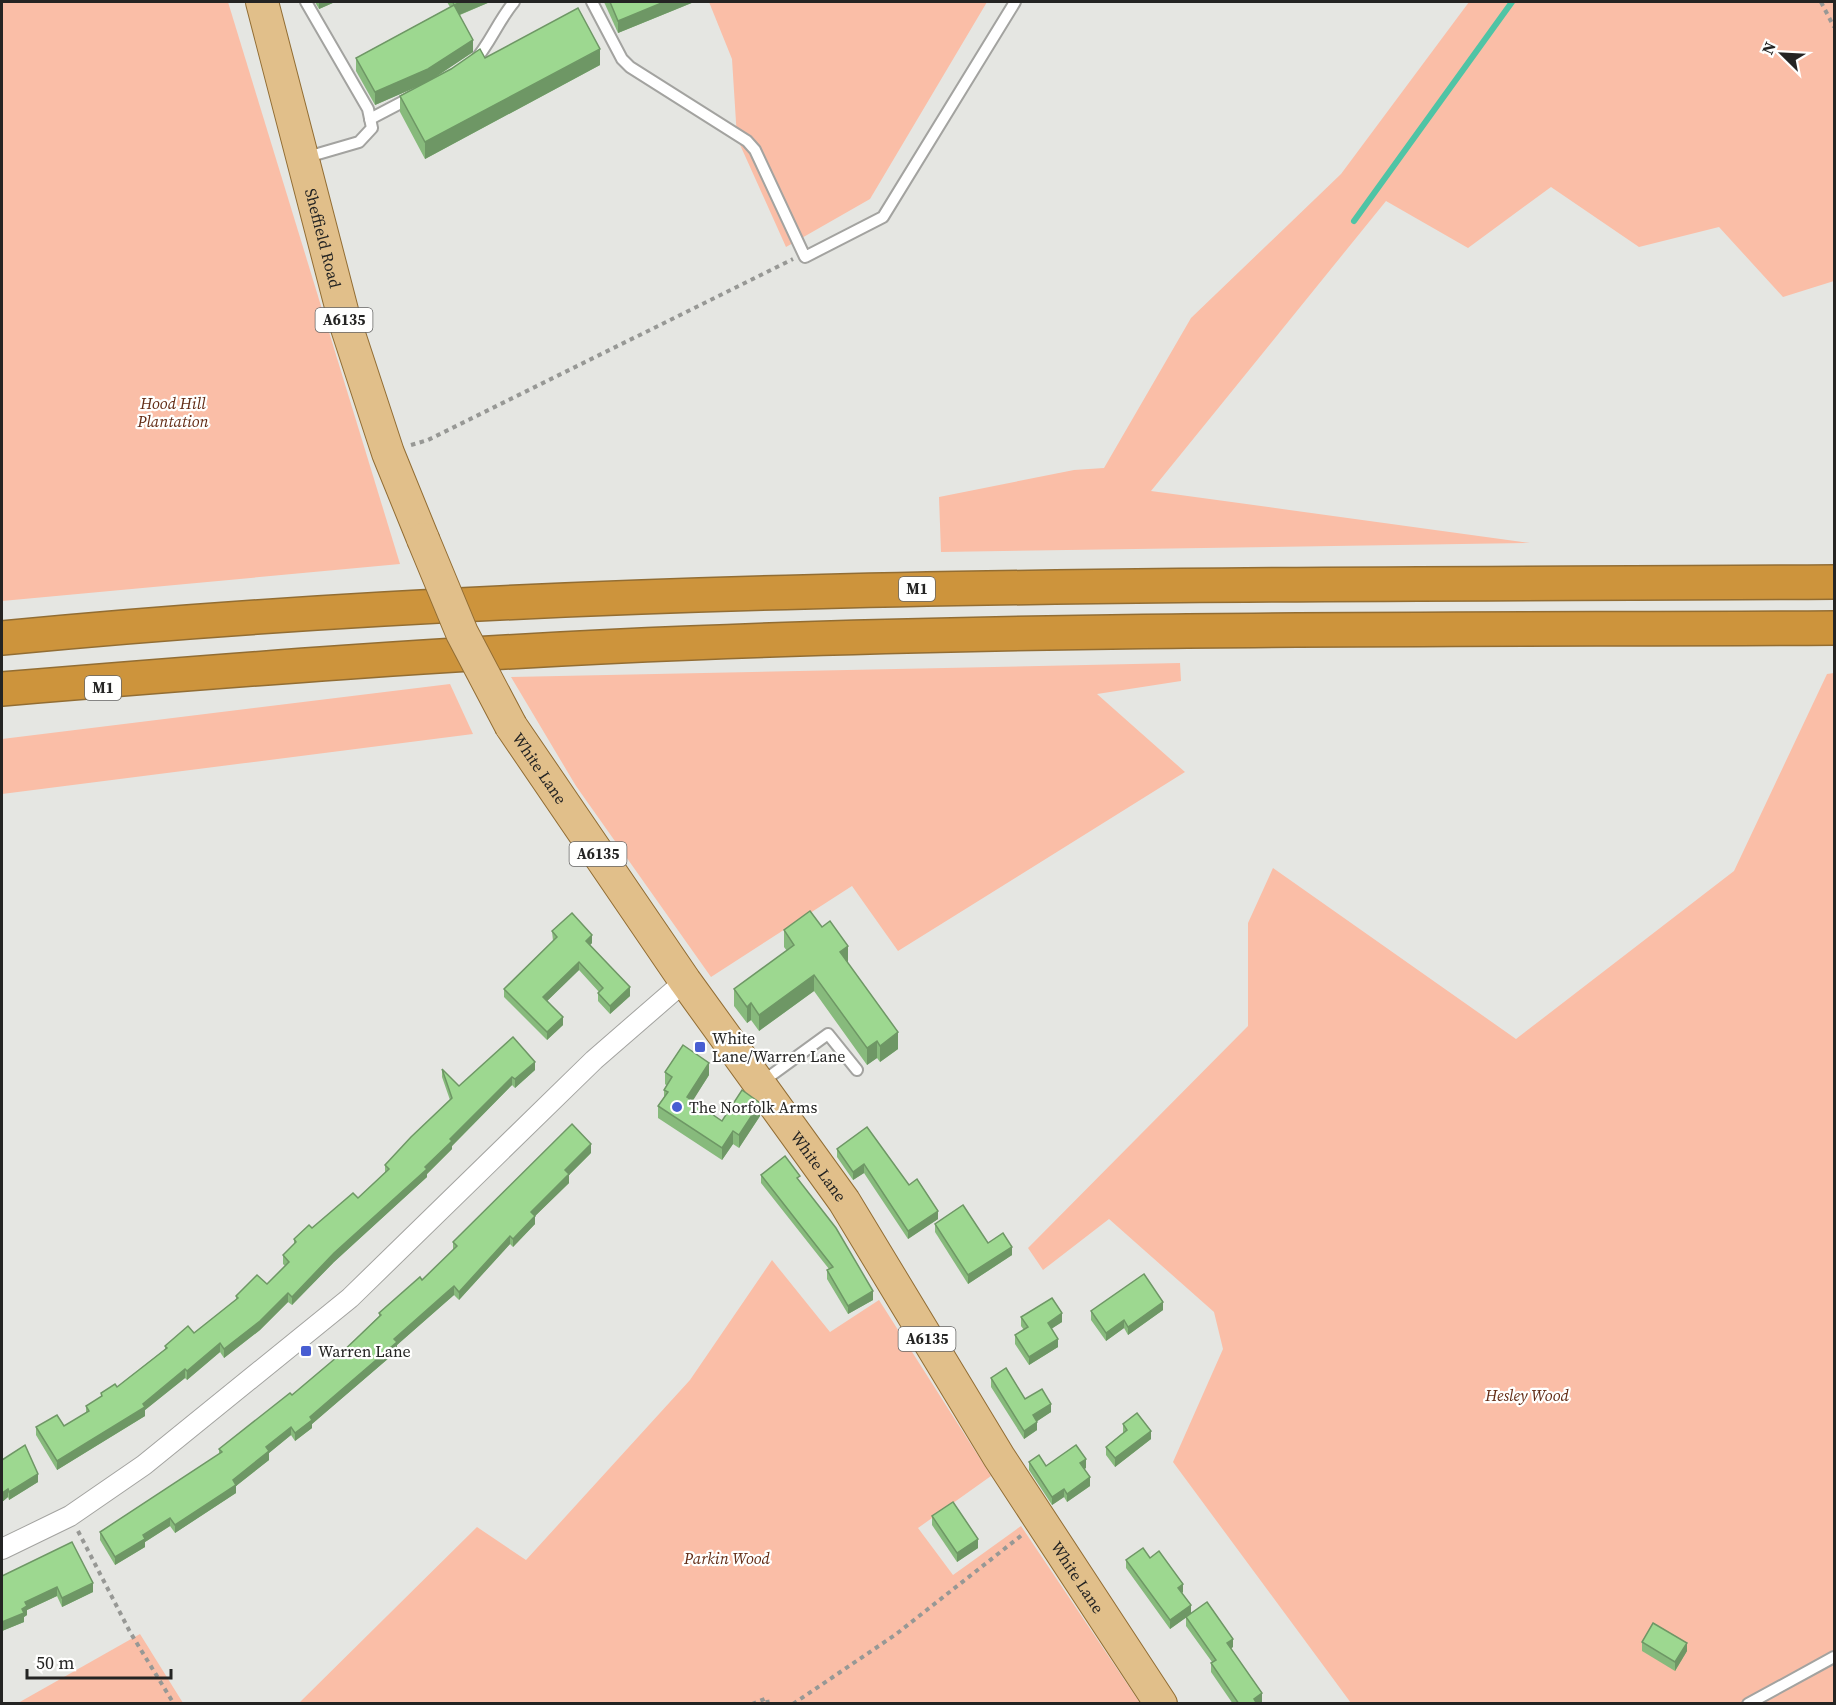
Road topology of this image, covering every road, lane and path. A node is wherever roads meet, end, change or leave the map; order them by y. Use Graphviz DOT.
graph roads {
  1 [pos="262,2"];
  2 [pos="306,2"];
  3 [pos="514,2"];
  4 [pos="592,2"];
  5 [pos="1015,2"];
  6 [pos="1821,2"];
  7 [pos="1834,27"];
  8 [pos="463,69"];
  9 [pos="422,91"];
  10 [pos="370,119"];
  11 [pos="304,158"];
  12 [pos="805,257"];
  13 [pos="388,453"];
  14 [pos="423,539"];
  15 [pos="1834,582"];
  16 [pos="1834,628"];
  17 [pos="2,638"];
  18 [pos="204,672"];
  19 [pos="2,689"];
  20 [pos="2,703"];
  21 [pos="685,981"];
  22 [pos="857,1070"];
  23 [pos="759,1084"];
  24 [pos="70,1516"];
  25 [pos="1040,1520"];
  26 [pos="2,1549"];
  27 [pos="1834,1657"];
  28 [pos="174,1704"];
  29 [pos="752,1704"];
  30 [pos="768,1704"];
  31 [pos="793,1704"];
  32 [pos="1161,1704"];
  33 [pos="1748,1704"];
  1 -- 11 [label="main road, Sheffield Road / A6135"];
  2 -- 10 [label="lane"];
  3 -- 8 [label="lane"];
  4 -- 12 [label="lane"];
  5 -- 12 [label="lane"];
  6 -- 7 [label="path"];
  9 -- 10 [label="lane"];
  10 -- 11 [label="lane"];
  11 -- 13 [label="main road, Sheffield Road / A6135"];
  12 -- 13 [label="path"];
  13 -- 14 [label="main road, Sheffield Road / A6135"];
  14 -- 21 [label="main road, White Lane / A6135, bridge"];
  15 -- 17 [label="highway, M1"];
  16 -- 18 [label="highway, M1"];
  18 -- 19 [label="highway, M1"];
  18 -- 20 [label="highway, M1"];
  21 -- 23 [label="main road, White Lane / A6135"];
  21 -- 24 [label="street"];
  22 -- 23 [label="lane"];
  23 -- 25 [label="main road, White Lane / A6135"];
  24 -- 26 [label="street"];
  24 -- 28 [label="path"];
  25 -- 31 [label="path"];
  25 -- 32 [label="main road, White Lane / A6135"];
  27 -- 33 [label="lane"];
  29 -- 30 [label="path"];
}
